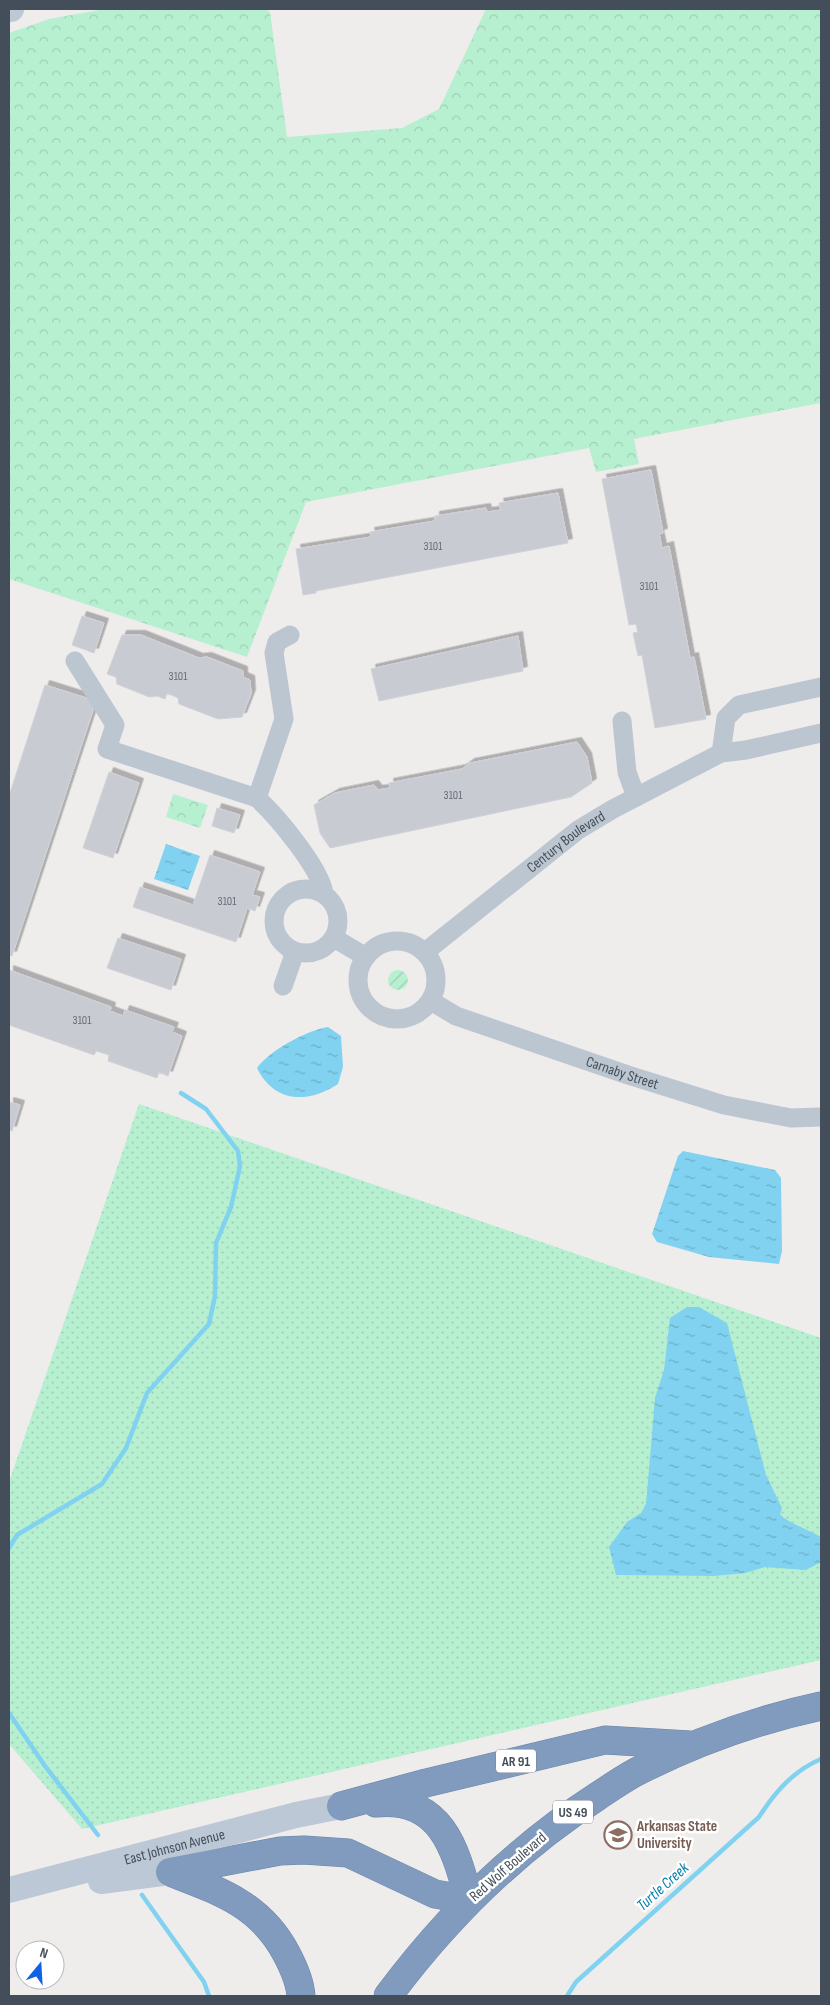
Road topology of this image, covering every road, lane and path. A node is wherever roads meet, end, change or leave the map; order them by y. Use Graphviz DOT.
graph roads {
  1 [pos="290,635"];
  2 [pos="75,661"];
  3 [pos="821,687"];
  4 [pos="622,721"];
  5 [pos="821,733"];
  6 [pos="721,753"];
  7 [pos="636,797"];
  8 [pos="257,798"];
  9 [pos="307,859"];
  10 [pos="295,890"];
  11 [pos="324,893"];
  12 [pos="334,938"];
  13 [pos="295,952"];
  14 [pos="425,952"];
  15 [pos="366,957"];
  16 [pos="283,986"];
  17 [pos="431,1000"];
  18 [pos="821,1117"];
  19 [pos="821,1706"];
  20 [pos="692,1745"];
  21 [pos="341,1806"];
  22 [pos="170,1872"];
  23 [pos="9,1892"];
  24 [pos="468,1900"];
  25 [pos="301,1996"];
  26 [pos="388,1996"];
  1 -- 8 [label="street"];
  2 -- 8 [label="street"];
  3 -- 6 [label="street"];
  4 -- 7 [label="street"];
  5 -- 6 [label="street, Century Boulevard"];
  6 -- 7 [label="street, Century Boulevard"];
  7 -- 14 [label="street, Century Boulevard"];
  8 -- 9 [label="street"];
  9 -- 10 [label="street"];
  9 -- 11 [label="street"];
  10 -- 11 [label="street"];
  10 -- 13 [label="street"];
  11 -- 12 [label="street"];
  12 -- 13 [label="street"];
  12 -- 15 [label="street"];
  13 -- 16 [label="street"];
  14 -- 15 [label="street"];
  14 -- 17 [label="street"];
  15 -- 17 [label="street"];
  17 -- 18 [label="street, Carnaby Street"];
  19 -- 20 [label="highway, Red Wolf Boulevard / US 49"];
  20 -- 21 [label="highway, AR 91"];
  20 -- 24 [label="highway, Red Wolf Boulevard / US 49"];
  21 -- 23 [label="main road, East Johnson Avenue / AR 91"];
  21 -- 24 [label="highway"];
  22 -- 23 [label="main road, East Johnson Avenue / AR 91"];
  22 -- 24 [label="highway, AR 91"];
  22 -- 25 [label="highway"];
  24 -- 26 [label="highway, Red Wolf Boulevard / US 49"];
}
